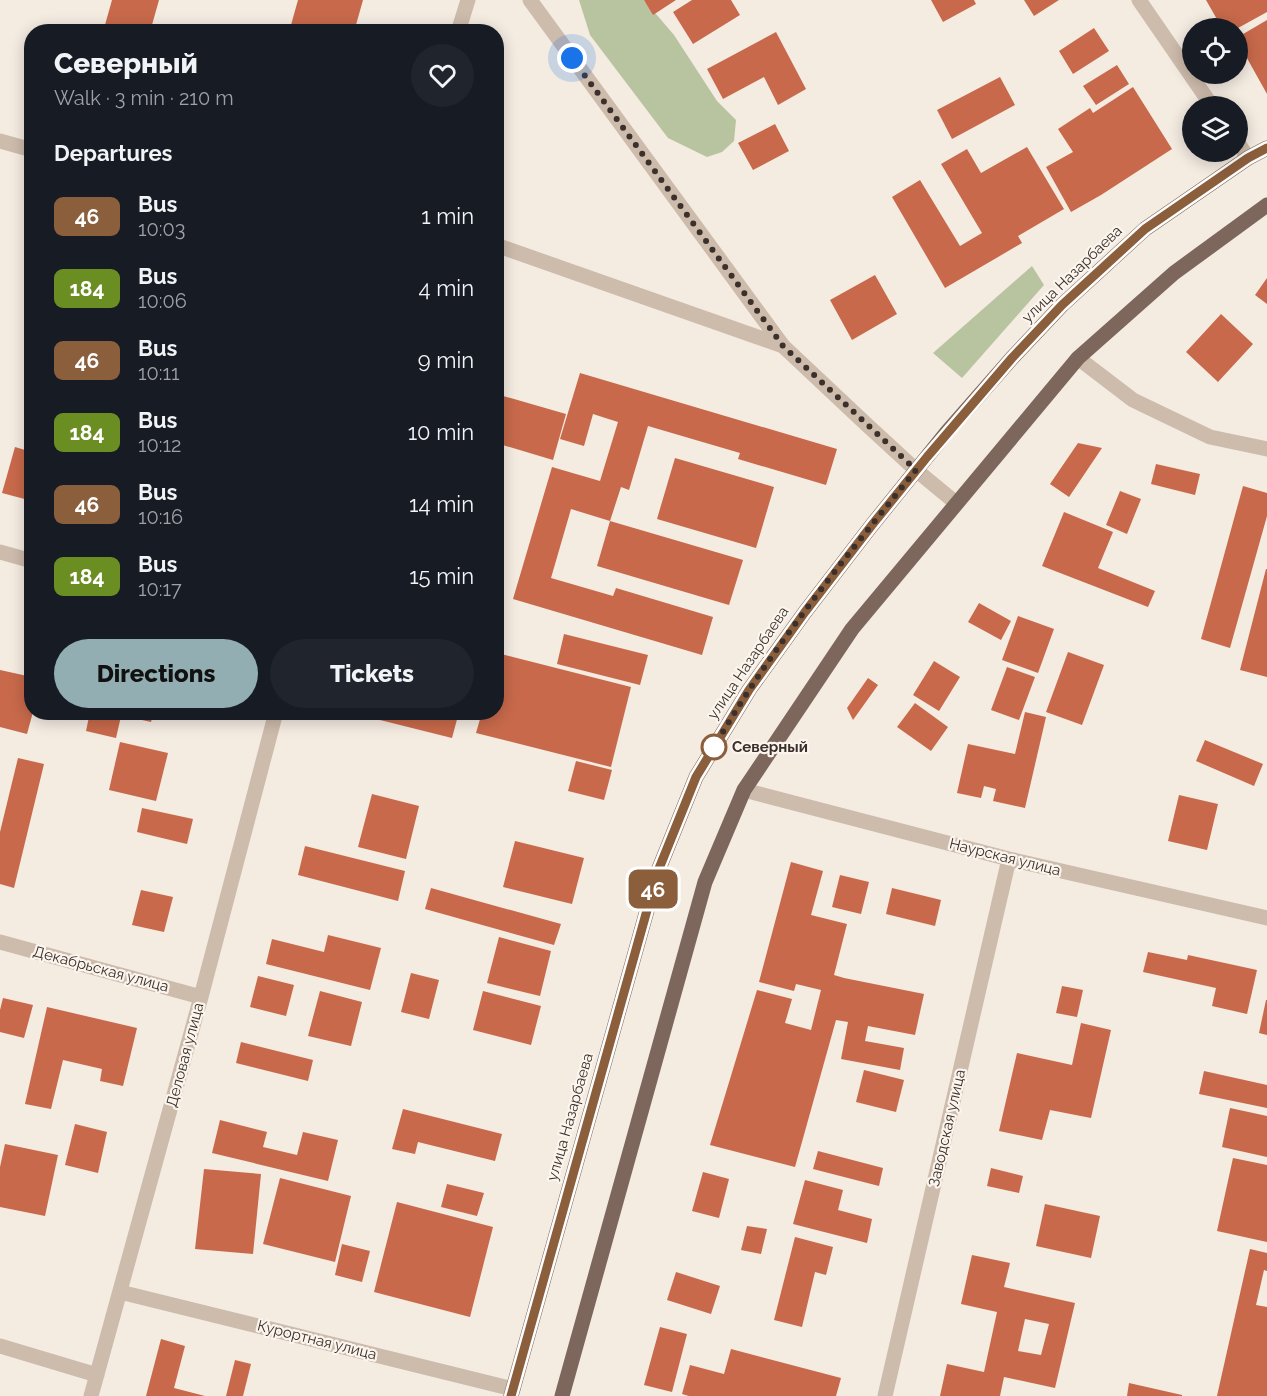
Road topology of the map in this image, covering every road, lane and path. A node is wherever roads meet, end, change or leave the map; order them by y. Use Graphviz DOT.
graph roads {
  1 [pos="468,0"];
  2 [pos="530,0"];
  3 [pos="1139,0"];
  4 [pos="460,24"];
  5 [pos="1205,96"];
  6 [pos="0,141"];
  7 [pos="24,148"];
  8 [pos="1267,148"];
  9 [pos="1248,158"];
  10 [pos="1242,162"];
  11 [pos="1267,205"];
  12 [pos="504,248"];
  13 [pos="783,346"];
  14 [pos="1078,358"];
  15 [pos="1267,449"];
  16 [pos="916,470"];
  17 [pos="956,503"];
  18 [pos="0,552"];
  19 [pos="24,559"];
  20 [pos="274,720"];
  21 [pos="744,790"];
  22 [pos="1009,860"];
  23 [pos="1267,918"];
  24 [pos="0,942"];
  25 [pos="201,997"];
  26 [pos="120,1292"];
  27 [pos="0,1346"];
  28 [pos="97,1375"];
  29 [pos="512,1393"];
  30 [pos="91,1396"];
  31 [pos="562,1396"];
  32 [pos="885,1396"];
  1 -- 4 [label="street"];
  2 -- 13 [label="street"];
  3 -- 5 [label="street"];
  6 -- 7 [label="street"];
  8 -- 9 [label="main road, улица Назарбаева"];
  10 -- 16 [label="main road, улица Назарбаева"];
  11 -- 14 [label="main road"];
  12 -- 13 [label="street"];
  13 -- 16 [label="street"];
  14 -- 15 [label="street"];
  14 -- 17 [label="main road"];
  16 -- 17 [label="street"];
  16 -- 29 [label="main road, улица Назарбаева"];
  17 -- 21 [label="main road"];
  18 -- 19 [label="street"];
  20 -- 25 [label="street, Деловая улица"];
  21 -- 22 [label="street, Наурская улица"];
  21 -- 31 [label="main road"];
  22 -- 23 [label="street, Наурская улица"];
  22 -- 32 [label="street, Заводская улица"];
  24 -- 25 [label="street, Декабрьская улица"];
  25 -- 26 [label="street, Деловая улица"];
  26 -- 28 [label="street, Деловая улица"];
  26 -- 29 [label="street, Курортная улица"];
  27 -- 28 [label="street"];
  28 -- 30 [label="street, Деловая улица"];
}
